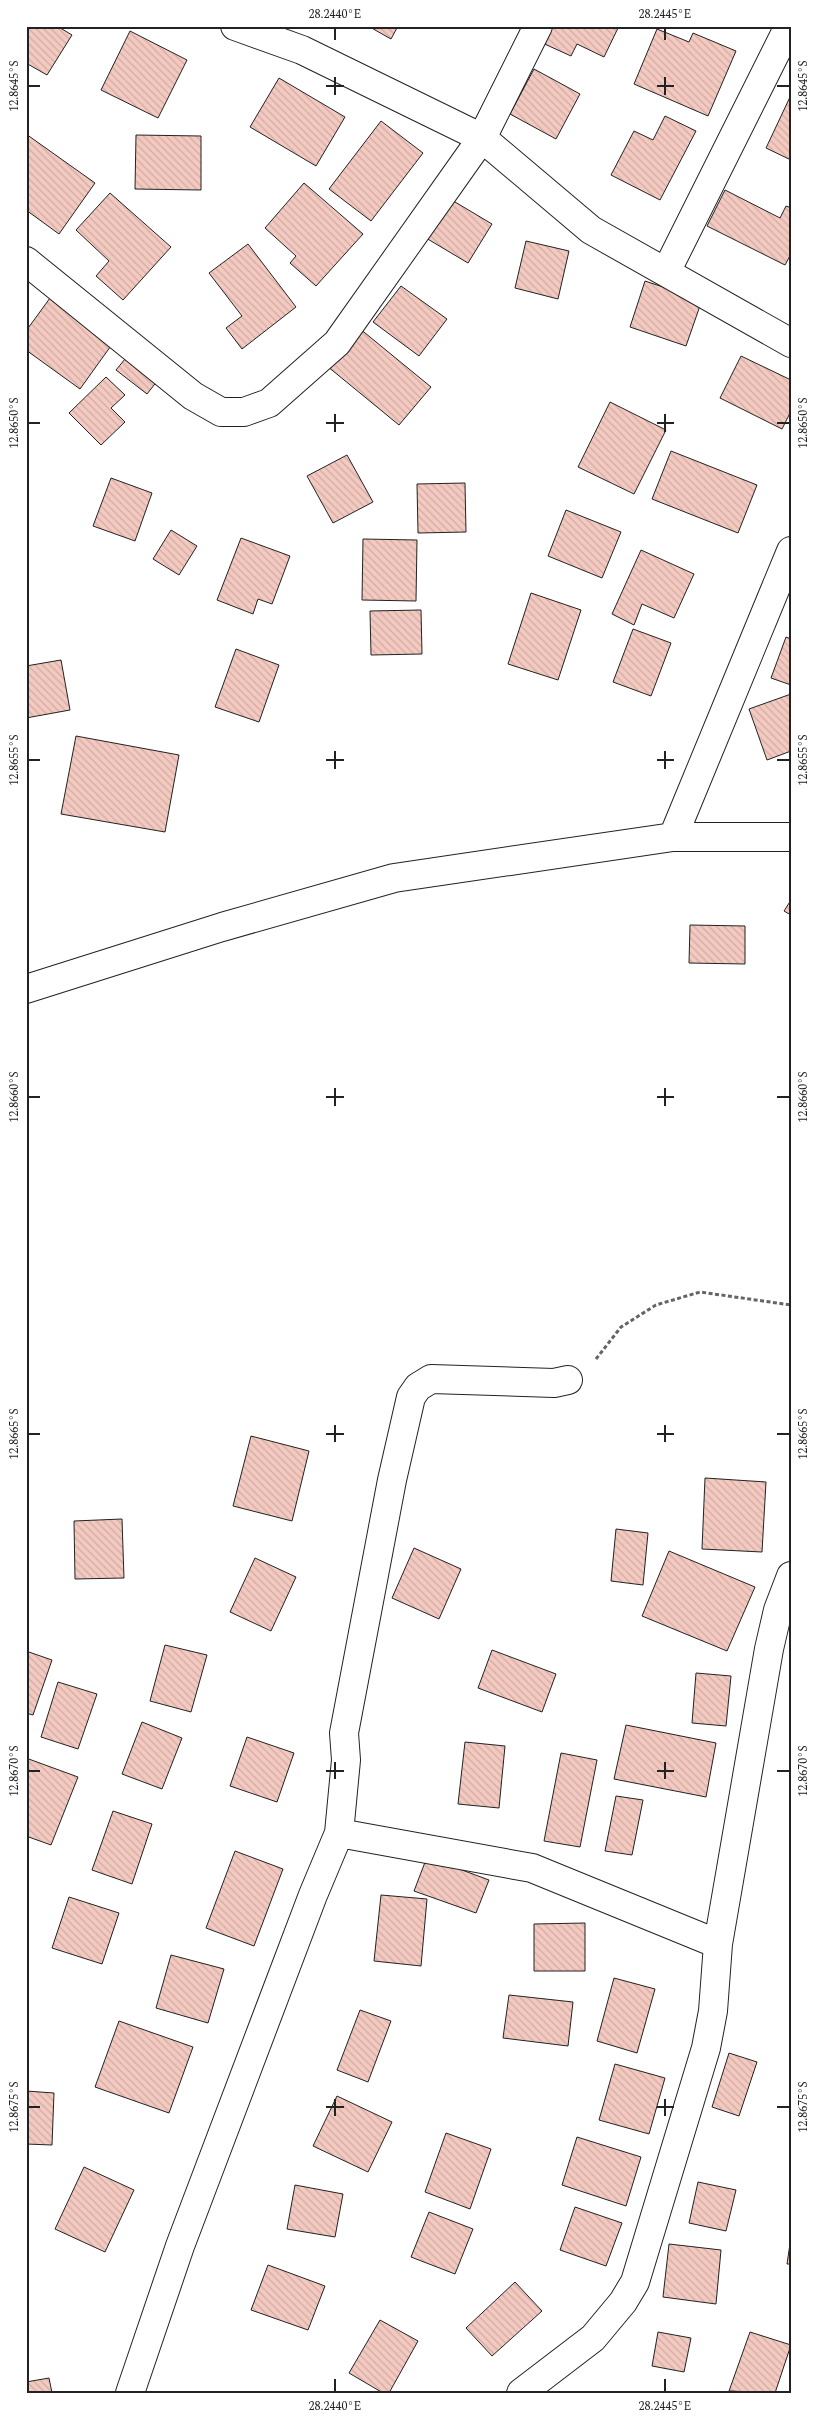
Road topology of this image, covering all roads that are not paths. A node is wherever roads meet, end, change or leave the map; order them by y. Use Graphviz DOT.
graph roads {
  1 [pos="235,26"];
  2 [pos="538,26"];
  3 [pos="788,26"];
  4 [pos="482,138"];
  5 [pos="26,261"];
  6 [pos="666,272"];
  7 [pos="791,343"];
  8 [pos="791,551"];
  9 [pos="673,837"];
  10 [pos="791,837"];
  11 [pos="26,989"];
  12 [pos="568,1380"];
  13 [pos="791,1576"];
  14 [pos="339,1833"];
  15 [pos="718,1944"];
  16 [pos="130,2393"];
  17 [pos="521,2393"];
  1 -- 4 [label="street"];
  2 -- 4 [label="street"];
  3 -- 6 [label="street"];
  4 -- 5 [label="street"];
  4 -- 6 [label="street"];
  6 -- 7 [label="street"];
  8 -- 9 [label="street"];
  9 -- 10 [label="street"];
  9 -- 11 [label="street"];
  12 -- 14 [label="street"];
  13 -- 15 [label="street"];
  14 -- 15 [label="street"];
  14 -- 16 [label="street"];
  15 -- 17 [label="street"];
}
